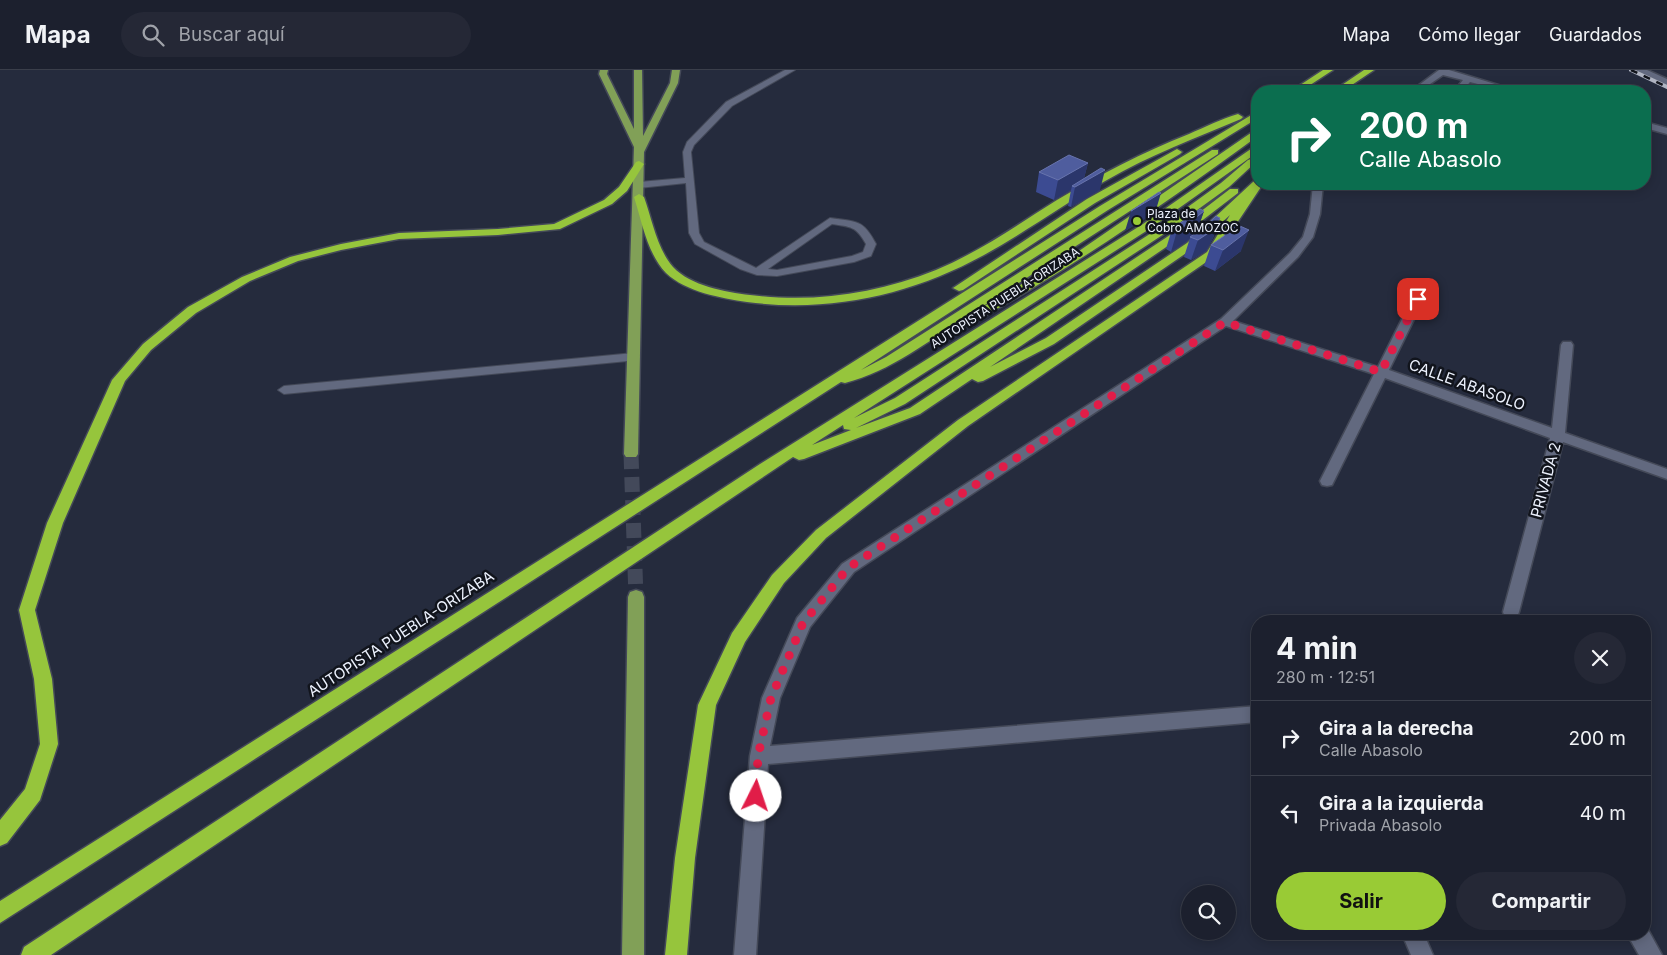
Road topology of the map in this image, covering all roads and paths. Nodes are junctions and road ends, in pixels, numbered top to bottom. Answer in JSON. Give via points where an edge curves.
{"nodes":[{"id":1,"x":604,"y":70,"type":"edge"},
{"id":2,"x":638,"y":70,"type":"edge"},
{"id":3,"x":676,"y":70,"type":"edge"},
{"id":4,"x":791,"y":70,"type":"edge"},
{"id":5,"x":1329,"y":70,"type":"edge"},
{"id":6,"x":1370,"y":70,"type":"edge"},
{"id":7,"x":1640,"y":70,"type":"edge"},
{"id":8,"x":1443,"y":71,"type":"edge"},
{"id":9,"x":1468,"y":79,"type":"junction"},
{"id":10,"x":1667,"y":82,"type":"edge"},
{"id":11,"x":1305,"y":85,"type":"edge"},
{"id":12,"x":1346,"y":85,"type":"edge"},
{"id":13,"x":1423,"y":85,"type":"edge"},
{"id":14,"x":1463,"y":85,"type":"edge"},
{"id":15,"x":1491,"y":85,"type":"edge"},
{"id":16,"x":1251,"y":111,"type":"edge"},
{"id":17,"x":1251,"y":117,"type":"edge"},
{"id":18,"x":1651,"y":127,"type":"edge"},
{"id":19,"x":1251,"y":128,"type":"edge"},
{"id":20,"x":1667,"y":131,"type":"edge"},
{"id":21,"x":1251,"y":136,"type":"edge"},
{"id":22,"x":1251,"y":152,"type":"edge"},
{"id":23,"x":639,"y":159,"type":"junction"},
{"id":24,"x":1251,"y":162,"type":"edge"},
{"id":25,"x":1251,"y":174,"type":"edge"},
{"id":26,"x":690,"y":180,"type":"junction"},
{"id":27,"x":1251,"y":190,"type":"edge"},
{"id":28,"x":1252,"y":190,"type":"edge"},
{"id":29,"x":1318,"y":190,"type":"edge"},
{"id":30,"x":639,"y":191,"type":"junction"},
{"id":31,"x":757,"y":272,"type":"junction"},
{"id":32,"x":1418,"y":299,"type":"dead end"},
{"id":33,"x":1225,"y":322,"type":"junction"},
{"id":34,"x":1567,"y":345,"type":"dead end"},
{"id":35,"x":634,"y":357,"type":"junction"},
{"id":36,"x":890,"y":360,"type":"junction"},
{"id":37,"x":1381,"y":372,"type":"junction"},
{"id":38,"x":823,"y":387,"type":"junction"},
{"id":39,"x":284,"y":390,"type":"dead end"},
{"id":40,"x":915,"y":410,"type":"junction"},
{"id":41,"x":1558,"y":435,"type":"junction"},
{"id":42,"x":631,"y":454,"type":"tunnel mouth"},
{"id":43,"x":765,"y":468,"type":"junction"},
{"id":44,"x":1667,"y":474,"type":"edge"},
{"id":45,"x":1327,"y":480,"type":"dead end"},
{"id":46,"x":636,"y":597,"type":"tunnel mouth"},
{"id":47,"x":1511,"y":612,"type":"dead end"},
{"id":48,"x":1251,"y":715,"type":"edge"},
{"id":49,"x":758,"y":756,"type":"junction"},
{"id":50,"x":0,"y":836,"type":"edge"},
{"id":51,"x":0,"y":913,"type":"edge"},
{"id":52,"x":1416,"y":940,"type":"edge"},
{"id":53,"x":1641,"y":940,"type":"edge"},
{"id":54,"x":32,"y":955,"type":"edge"},
{"id":55,"x":634,"y":955,"type":"edge"},
{"id":56,"x":676,"y":955,"type":"edge"},
{"id":57,"x":745,"y":955,"type":"edge"},
{"id":58,"x":1422,"y":955,"type":"edge"},
{"id":59,"x":1650,"y":955,"type":"edge"}],
"edges":[{"from":1,"to":23,"type":"main road"},
{"from":2,"to":23,"type":"main road"},
{"from":3,"to":23,"type":"main road","via":[[674,83]]},
{"from":4,"to":26,"type":"lane","via":[[729,104],[690,144],[686,152]]},
{"from":5,"to":11,"type":"highway"},
{"from":6,"to":12,"type":"highway"},
{"from":7,"to":10,"type":"street"},
{"from":8,"to":9,"type":"street"},
{"from":8,"to":13,"type":"street"},
{"from":9,"to":14,"type":"street"},
{"from":9,"to":15,"type":"street"},
{"from":16,"to":30,"type":"highway","via":[[1150,153],[1075,194],[969,259],[916,283],[860,298],[779,302],[703,288],[670,270],[659,253]]},
{"from":17,"to":38,"type":"highway","name":"AUTOPISTA PUEBLA-ORIZABA"},
{"from":18,"to":20,"type":"street"},
{"from":19,"to":36,"type":"highway","name":"AUTOPISTA PUEBLA-ORIZABA"},
{"from":21,"to":36,"type":"highway","name":"AUTOPISTA PUEBLA-ORIZABA","via":[[1024,291]]},
{"from":22,"to":43,"type":"highway","name":"AUTOPISTA PUEBLA-ORIZABA","via":[[1147,226]]},
{"from":23,"to":30,"type":"main road"},
{"from":23,"to":50,"type":"highway","via":[[623,189],[608,202],[556,227],[399,236],[294,259],[246,279],[192,310],[147,347],[119,380],[55,524],[27,610],[43,679],[49,744],[33,794]]},
{"from":24,"to":43,"type":"highway","name":"AUTOPISTA PUEBLA-ORIZABA","via":[[1160,232],[900,401]]},
{"from":25,"to":40,"type":"highway","name":"AUTOPISTA PUEBLA-ORIZABA","via":[[1174,237]]},
{"from":26,"to":30,"type":"lane"},
{"from":26,"to":31,"type":"lane","via":[[694,234],[700,244]]},
{"from":27,"to":40,"type":"highway","name":"AUTOPISTA PUEBLA-ORIZABA","via":[[1191,245],[1050,341]]},
{"from":28,"to":56,"type":"highway","via":[[1211,254],[962,423],[821,534],[778,580],[738,638],[708,705],[685,858]]},
{"from":29,"to":33,"type":"street","via":[[1316,214],[1308,237],[1294,255]]},
{"from":30,"to":35,"type":"main road"},
{"from":31,"to":31,"type":"lane","via":[[830,221],[853,224],[863,229],[871,244],[866,254],[854,259],[777,274]]},
{"from":32,"to":37,"type":"street"},
{"from":33,"to":37,"type":"street","name":"CALLE ABASOLO"},
{"from":33,"to":49,"type":"street","via":[[848,568],[803,623],[771,698]]},
{"from":34,"to":41,"type":"street","name":"PRIVADA 2"},
{"from":35,"to":39,"type":"lane"},
{"from":35,"to":42,"type":"main road"},
{"from":36,"to":38,"type":"highway","name":"AUTOPISTA PUEBLA-ORIZABA","via":[[867,372]]},
{"from":37,"to":41,"type":"street","name":"CALLE ABASOLO"},
{"from":37,"to":45,"type":"street"},
{"from":38,"to":51,"type":"highway","name":"AUTOPISTA PUEBLA-ORIZABA"},
{"from":40,"to":43,"type":"highway","name":"AUTOPISTA PUEBLA-ORIZABA"},
{"from":41,"to":44,"type":"street","name":"CALLE ABASOLO"},
{"from":41,"to":47,"type":"street","name":"PRIVADA 2"},
{"from":43,"to":54,"type":"highway","name":"AUTOPISTA PUEBLA-ORIZABA"},
{"from":46,"to":55,"type":"main road"},
{"from":48,"to":49,"type":"street"},
{"from":49,"to":57,"type":"street"},
{"from":52,"to":58,"type":"street"},
{"from":53,"to":59,"type":"street"}]}
